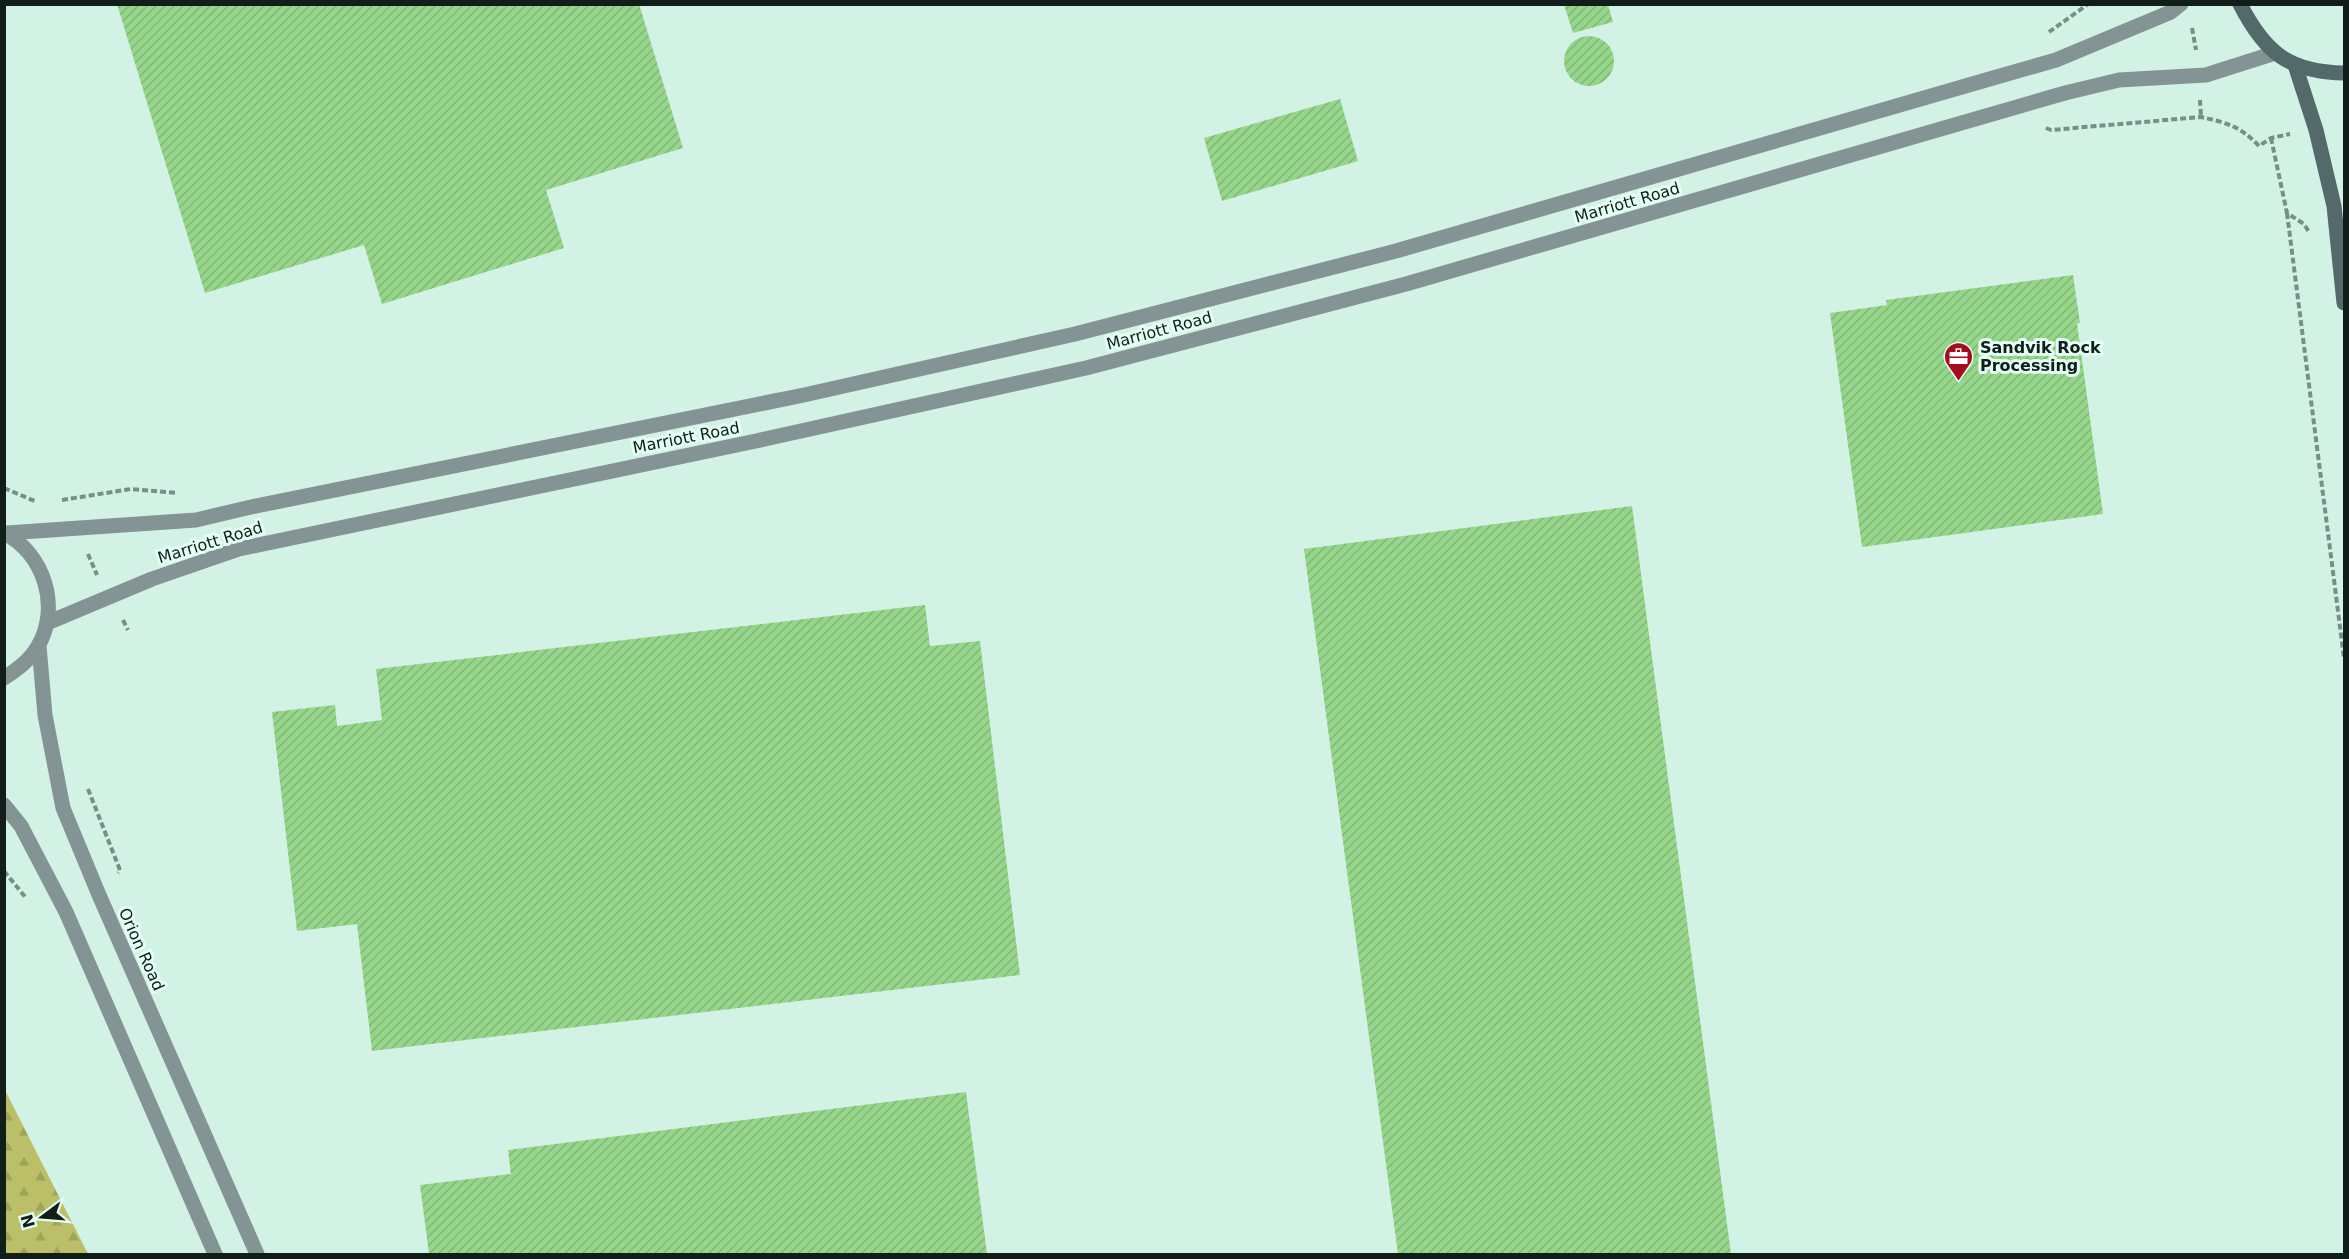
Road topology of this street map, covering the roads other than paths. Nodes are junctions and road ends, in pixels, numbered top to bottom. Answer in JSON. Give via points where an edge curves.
{"nodes":[{"id":1,"x":2181,"y":4,"type":"edge"},
{"id":2,"x":2240,"y":4,"type":"edge"},
{"id":3,"x":2276,"y":53,"type":"junction"},
{"id":4,"x":2295,"y":65,"type":"junction"},
{"id":5,"x":2344,"y":73,"type":"edge"},
{"id":6,"x":2344,"y":303,"type":"edge"},
{"id":7,"x":6,"y":533,"type":"edge"},
{"id":8,"x":47,"y":623,"type":"junction"},
{"id":9,"x":39,"y":646,"type":"junction"},
{"id":10,"x":4,"y":678,"type":"edge"},
{"id":11,"x":4,"y":805,"type":"edge"},
{"id":12,"x":216,"y":1254,"type":"edge"},
{"id":13,"x":256,"y":1254,"type":"edge"}],
"edges":[{"from":1,"to":7,"type":"street","name":"Marriott Road","via":[[2117,36],[2045,63],[1396,251],[1075,334],[804,395],[196,520]]},
{"from":2,"to":3,"type":"main road","via":[[2253,31]]},
{"from":3,"to":4,"type":"main road"},
{"from":3,"to":8,"type":"street","name":"Marriott Road","via":[[2206,75],[2119,80],[2066,93],[1406,285],[1086,368],[239,549],[152,579]]},
{"from":4,"to":5,"type":"main road","via":[[2322,73]]},
{"from":4,"to":6,"type":"main road","via":[[2316,129],[2334,206]]},
{"from":7,"to":8,"type":"street","name":"Marriott Road","via":[[27,550],[42,572],[48,597]]},
{"from":8,"to":9,"type":"street","name":"Marriott Road"},
{"from":9,"to":10,"type":"street","name":"Marriott Road","via":[[23,666]]},
{"from":9,"to":13,"type":"street","name":"Orion Road","via":[[45,715],[63,808]]},
{"from":11,"to":12,"type":"street","via":[[21,826],[66,912]]}]}
